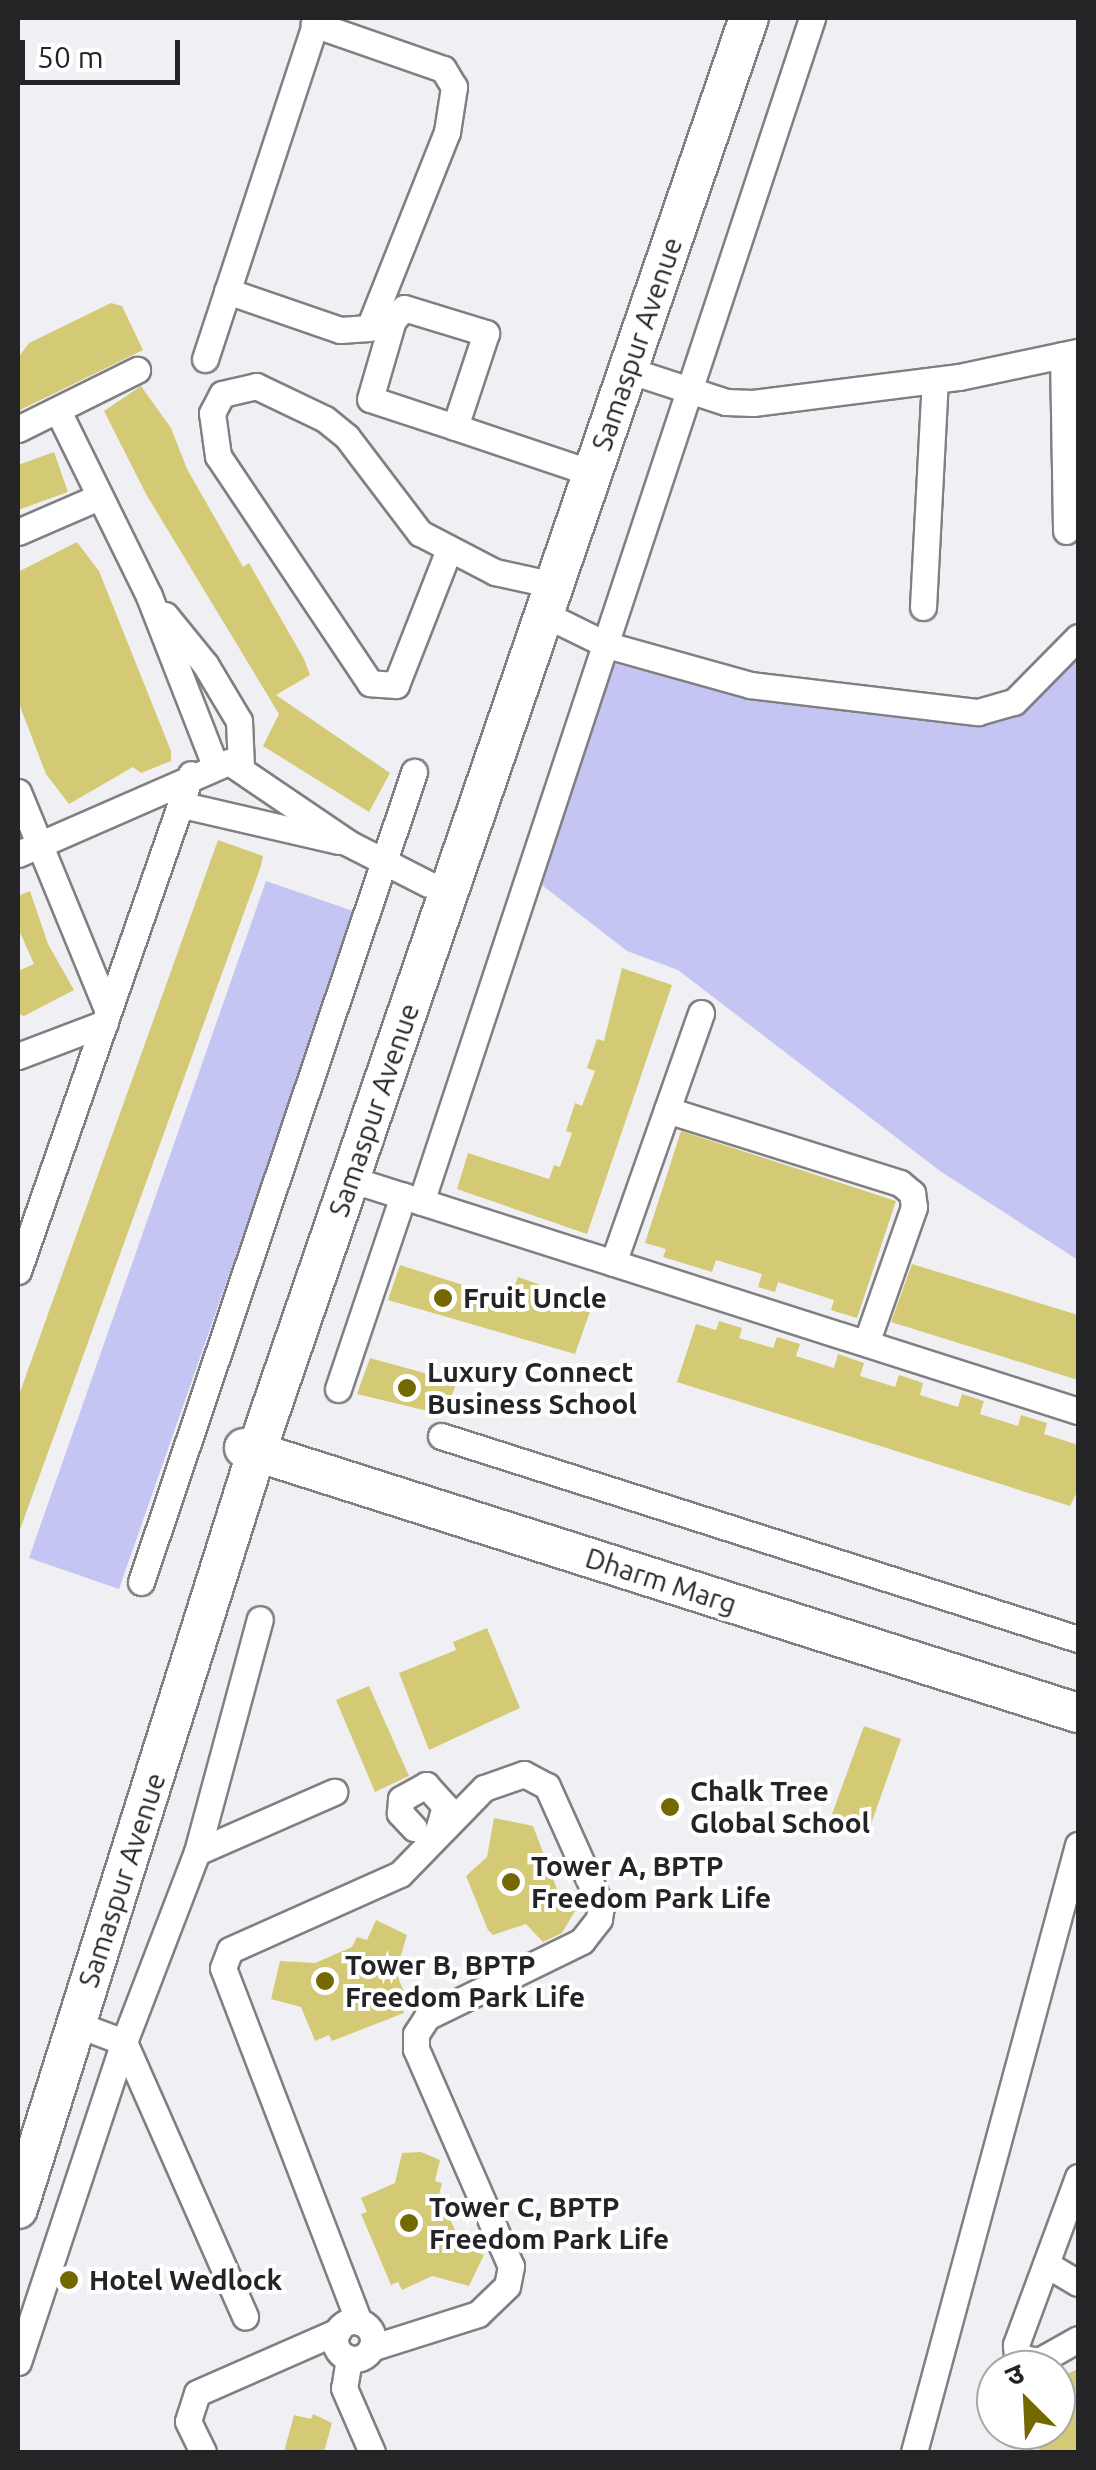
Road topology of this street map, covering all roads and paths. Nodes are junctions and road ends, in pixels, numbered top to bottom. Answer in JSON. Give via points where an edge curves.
{"nodes":[{"id":1,"x":727,"y":18,"type":"edge"},
{"id":2,"x":749,"y":18,"type":"edge"},
{"id":3,"x":812,"y":18,"type":"edge"},
{"id":4,"x":316,"y":21,"type":"edge"},
{"id":5,"x":650,"y":274,"type":"junction"},
{"id":6,"x":228,"y":290,"type":"junction"},
{"id":7,"x":1071,"y":353,"type":"edge"},
{"id":8,"x":205,"y":359,"type":"dead end"},
{"id":9,"x":136,"y":370,"type":"dead end"},
{"id":10,"x":628,"y":370,"type":"junction"},
{"id":11,"x":934,"y":380,"type":"junction"},
{"id":12,"x":692,"y":392,"type":"junction"},
{"id":13,"x":58,"y":411,"type":"junction"},
{"id":14,"x":455,"y":427,"type":"junction"},
{"id":15,"x":18,"y":429,"type":"edge"},
{"id":16,"x":574,"y":467,"type":"junction"},
{"id":17,"x":99,"y":497,"type":"junction"},
{"id":18,"x":1066,"y":531,"type":"dead end"},
{"id":19,"x":18,"y":532,"type":"edge"},
{"id":20,"x":448,"y":552,"type":"junction"},
{"id":21,"x":149,"y":596,"type":"junction"},
{"id":22,"x":540,"y":597,"type":"junction"},
{"id":23,"x":923,"y":607,"type":"dead end"},
{"id":24,"x":1078,"y":637,"type":"edge"},
{"id":25,"x":607,"y":645,"type":"junction"},
{"id":26,"x":241,"y":766,"type":"junction"},
{"id":27,"x":203,"y":769,"type":"junction"},
{"id":28,"x":414,"y":772,"type":"dead end"},
{"id":29,"x":18,"y":792,"type":"edge"},
{"id":30,"x":183,"y":805,"type":"junction"},
{"id":31,"x":348,"y":843,"type":"junction"},
{"id":32,"x":29,"y":849,"type":"edge"},
{"id":33,"x":388,"y":862,"type":"junction"},
{"id":34,"x":428,"y":884,"type":"junction"},
{"id":35,"x":702,"y":1014,"type":"dead end"},
{"id":36,"x":107,"y":1017,"type":"junction"},
{"id":37,"x":18,"y":1056,"type":"edge"},
{"id":38,"x":667,"y":1110,"type":"junction"},
{"id":39,"x":350,"y":1179,"type":"junction"},
{"id":40,"x":412,"y":1199,"type":"junction"},
{"id":41,"x":613,"y":1263,"type":"junction"},
{"id":42,"x":18,"y":1270,"type":"edge"},
{"id":43,"x":866,"y":1344,"type":"junction"},
{"id":44,"x":338,"y":1389,"type":"dead end"},
{"id":45,"x":1078,"y":1411,"type":"edge"},
{"id":46,"x":440,"y":1436,"type":"dead end"},
{"id":47,"x":253,"y":1441,"type":"junction"},
{"id":48,"x":141,"y":1582,"type":"dead end"},
{"id":49,"x":260,"y":1618,"type":"dead end"},
{"id":50,"x":1078,"y":1639,"type":"edge"},
{"id":51,"x":1078,"y":1693,"type":"edge"},
{"id":52,"x":1078,"y":1713,"type":"edge"},
{"id":53,"x":334,"y":1792,"type":"dead end"},
{"id":54,"x":1078,"y":1845,"type":"edge"},
{"id":55,"x":197,"y":1852,"type":"junction"},
{"id":56,"x":76,"y":2024,"type":"junction"},
{"id":57,"x":124,"y":2042,"type":"junction"},
{"id":58,"x":18,"y":2128,"type":"edge"},
{"id":59,"x":1078,"y":2177,"type":"edge"},
{"id":60,"x":18,"y":2209,"type":"edge"},
{"id":61,"x":1046,"y":2264,"type":"junction"},
{"id":62,"x":1078,"y":2284,"type":"edge"},
{"id":63,"x":244,"y":2316,"type":"dead end"},
{"id":64,"x":348,"y":2326,"type":"junction"},
{"id":65,"x":1078,"y":2339,"type":"edge"},
{"id":66,"x":360,"y":2353,"type":"junction"},
{"id":67,"x":18,"y":2362,"type":"edge"},
{"id":68,"x":203,"y":2452,"type":"edge"},
{"id":69,"x":372,"y":2452,"type":"edge"},
{"id":70,"x":914,"y":2452,"type":"edge"}],
"edges":[{"from":1,"to":5,"type":"main road","name":"Samaspur Avenue"},
{"from":2,"to":5,"type":"main road","name":"Samaspur Avenue"},
{"from":3,"to":12,"type":"street"},
{"from":4,"to":6,"type":"street"},
{"from":4,"to":6,"type":"street","via":[[443,70],[454,88],[447,132],[369,328],[340,330]]},
{"from":5,"to":10,"type":"main road","name":"Samaspur Avenue"},
{"from":5,"to":16,"type":"main road","name":"Samaspur Avenue"},
{"from":6,"to":8,"type":"street"},
{"from":7,"to":11,"type":"street"},
{"from":7,"to":18,"type":"street"},
{"from":9,"to":13,"type":"street"},
{"from":10,"to":12,"type":"street"},
{"from":10,"to":22,"type":"main road","name":"Samaspur Avenue"},
{"from":11,"to":12,"type":"street","via":[[753,403]]},
{"from":11,"to":23,"type":"street"},
{"from":12,"to":25,"type":"street"},
{"from":13,"to":15,"type":"street"},
{"from":13,"to":17,"type":"street"},
{"from":14,"to":14,"type":"street","via":[[486,333],[404,308],[393,320],[370,399]]},
{"from":14,"to":16,"type":"street"},
{"from":16,"to":22,"type":"main road","name":"Samaspur Avenue"},
{"from":17,"to":19,"type":"street"},
{"from":17,"to":21,"type":"street"},
{"from":20,"to":20,"type":"street","via":[[396,685],[370,682],[218,456],[212,413],[222,394],[256,386],[325,419],[347,436],[420,533]]},
{"from":20,"to":22,"type":"street"},
{"from":21,"to":26,"type":"street","via":[[240,721]]},
{"from":21,"to":27,"type":"street"},
{"from":22,"to":25,"type":"street"},
{"from":22,"to":34,"type":"main road","name":"Samaspur Avenue"},
{"from":22,"to":39,"type":"main road","name":"Samaspur Avenue"},
{"from":24,"to":25,"type":"street","via":[[1026,692],[996,712],[750,685]]},
{"from":25,"to":40,"type":"street"},
{"from":26,"to":27,"type":"street"},
{"from":26,"to":31,"type":"street"},
{"from":27,"to":30,"type":"street"},
{"from":27,"to":32,"type":"street"},
{"from":28,"to":33,"type":"street"},
{"from":29,"to":32,"type":"street"},
{"from":30,"to":31,"type":"street"},
{"from":30,"to":36,"type":"street"},
{"from":31,"to":33,"type":"street"},
{"from":32,"to":36,"type":"street"},
{"from":33,"to":34,"type":"street"},
{"from":33,"to":48,"type":"street"},
{"from":34,"to":47,"type":"main road","name":"Samaspur Avenue"},
{"from":35,"to":38,"type":"street"},
{"from":36,"to":37,"type":"street"},
{"from":36,"to":42,"type":"street"},
{"from":38,"to":41,"type":"street"},
{"from":38,"to":43,"type":"street","via":[[900,1183],[912,1194],[914,1206]]},
{"from":39,"to":40,"type":"street"},
{"from":39,"to":47,"type":"main road","name":"Samaspur Avenue"},
{"from":40,"to":41,"type":"street"},
{"from":40,"to":44,"type":"street"},
{"from":41,"to":43,"type":"street"},
{"from":43,"to":45,"type":"street"},
{"from":46,"to":50,"type":"street"},
{"from":47,"to":51,"type":"main road","name":"Dharm Marg"},
{"from":47,"to":52,"type":"main road","name":"Dharm Marg"},
{"from":47,"to":56,"type":"main road","name":"Samaspur Avenue"},
{"from":47,"to":58,"type":"main road","name":"Samaspur Avenue"},
{"from":49,"to":55,"type":"street"},
{"from":53,"to":55,"type":"street"},
{"from":54,"to":70,"type":"street"},
{"from":55,"to":57,"type":"street"},
{"from":56,"to":57,"type":"street"},
{"from":56,"to":60,"type":"main road","name":"Samaspur Avenue"},
{"from":57,"to":63,"type":"street"},
{"from":57,"to":67,"type":"street"},
{"from":59,"to":61,"type":"street"},
{"from":61,"to":62,"type":"street"},
{"from":61,"to":65,"type":"street","via":[[1016,2345],[1018,2357],[1039,2361]]},
{"from":64,"to":66,"type":"street","via":[[371,2332]]},
{"from":64,"to":66,"type":"street","via":[[223,1968],[230,1950],[400,1874],[425,1833],[494,1782],[524,1774],[538,1779],[601,1906],[582,1941],[426,2017],[416,2034],[416,2049],[511,2266],[498,2302],[478,2314]]},
{"from":64,"to":68,"type":"street","via":[[197,2393],[188,2421]]},
{"from":66,"to":69,"type":"street","via":[[344,2388]]}]}
